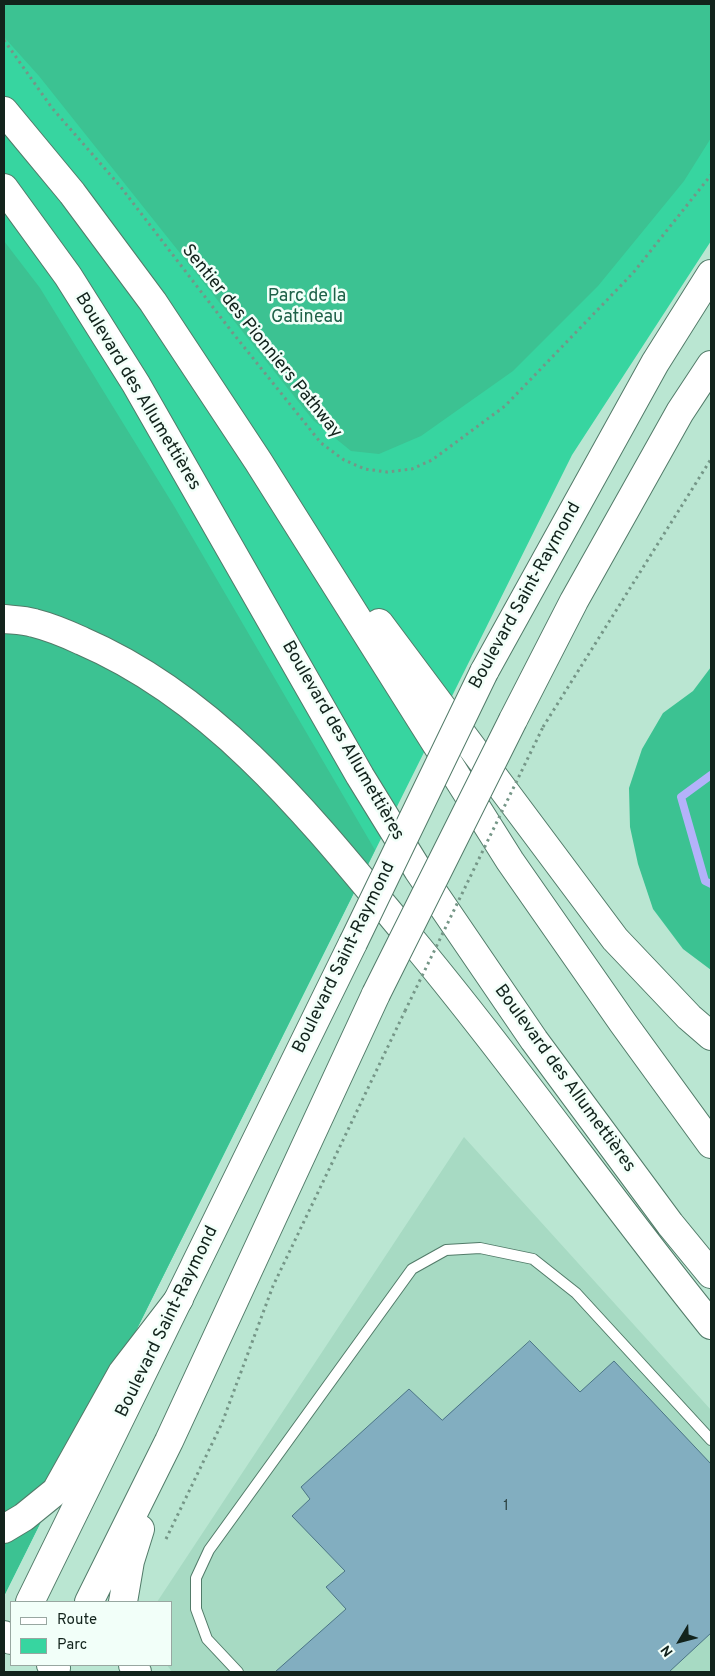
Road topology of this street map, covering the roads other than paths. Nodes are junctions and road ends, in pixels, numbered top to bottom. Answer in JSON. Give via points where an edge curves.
{"nodes":[{"id":1,"x":4,"y":111,"type":"edge"},
{"id":2,"x":4,"y":188,"type":"edge"},
{"id":3,"x":711,"y":274,"type":"edge"},
{"id":4,"x":711,"y":365,"type":"edge"},
{"id":5,"x":258,"y":462,"type":"junction"},
{"id":6,"x":4,"y":618,"type":"edge"},
{"id":7,"x":711,"y":1036,"type":"edge"},
{"id":8,"x":711,"y":1144,"type":"edge"},
{"id":9,"x":711,"y":1274,"type":"edge"},
{"id":10,"x":179,"y":1299,"type":"junction"},
{"id":11,"x":711,"y":1324,"type":"edge"},
{"id":12,"x":711,"y":1440,"type":"edge"},
{"id":13,"x":169,"y":1441,"type":"junction"},
{"id":14,"x":4,"y":1529,"type":"edge"},
{"id":15,"x":30,"y":1601,"type":"edge"},
{"id":16,"x":89,"y":1601,"type":"edge"},
{"id":17,"x":123,"y":1601,"type":"edge"},
{"id":18,"x":10,"y":1642,"type":"edge"},
{"id":19,"x":4,"y":1655,"type":"edge"},
{"id":20,"x":238,"y":1672,"type":"edge"}],
"edges":[{"from":1,"to":5,"type":"main road","via":[[72,193],[153,302]]},
{"from":2,"to":9,"type":"main road","name":"Boulevard des Allumettières","via":[[68,276],[136,384],[360,776],[418,870],[534,1040],[670,1224]]},
{"from":3,"to":10,"type":"main road","name":"Boulevard Saint-Raymond","bridge":true,"via":[[655,363],[484,672]]},
{"from":4,"to":13,"type":"main road","bridge":true,"via":[[680,412],[574,601],[513,720],[376,994]]},
{"from":5,"to":7,"type":"main road","via":[[615,939]]},
{"from":5,"to":8,"type":"main road","via":[[510,861]]},
{"from":6,"to":11,"type":"main road","via":[[33,622],[109,652],[181,698],[243,750],[334,847],[461,1000]]},
{"from":10,"to":14,"type":"main road","via":[[122,1373],[56,1491]]},
{"from":10,"to":15,"type":"main road","name":"Boulevard Saint-Raymond"},
{"from":12,"to":20,"type":"lane","via":[[576,1293],[533,1259],[480,1248],[446,1250],[412,1269],[209,1550],[196,1578],[196,1608],[207,1639]]},
{"from":13,"to":16,"type":"main road"},
{"from":13,"to":17,"type":"main road","via":[[130,1561]]},
{"from":18,"to":19,"type":"main road"}]}
